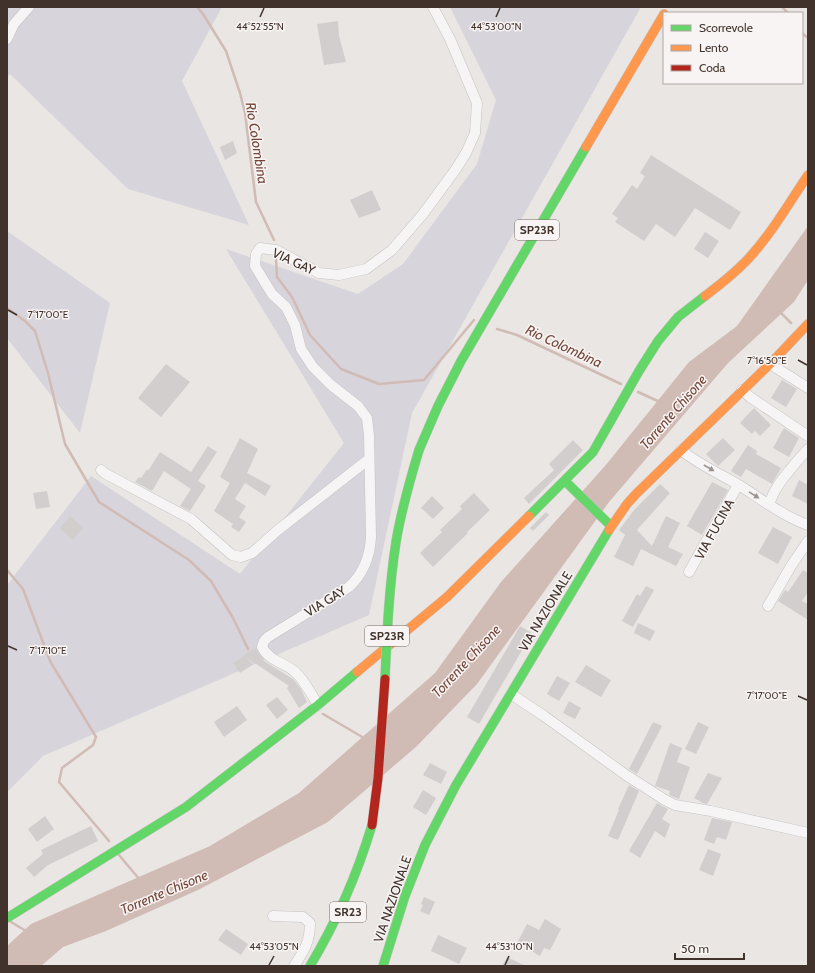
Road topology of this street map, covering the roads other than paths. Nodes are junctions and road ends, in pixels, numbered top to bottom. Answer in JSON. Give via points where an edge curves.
{"nodes":[{"id":1,"x":29,"y":7,"type":"edge"},
{"id":2,"x":433,"y":7,"type":"edge"},
{"id":3,"x":663,"y":16,"type":"edge"},
{"id":4,"x":7,"y":39,"type":"edge"},
{"id":5,"x":808,"y":175,"type":"edge"},
{"id":6,"x":808,"y":324,"type":"edge"},
{"id":7,"x":770,"y":364,"type":"junction"},
{"id":8,"x":808,"y":388,"type":"edge"},
{"id":9,"x":742,"y":390,"type":"junction"},
{"id":10,"x":808,"y":436,"type":"edge"},
{"id":11,"x":808,"y":449,"type":"edge"},
{"id":12,"x":681,"y":450,"type":"junction"},
{"id":13,"x":370,"y":459,"type":"junction"},
{"id":14,"x":101,"y":470,"type":"dead end"},
{"id":15,"x":565,"y":481,"type":"junction"},
{"id":16,"x":738,"y":485,"type":"junction"},
{"id":17,"x":770,"y":505,"type":"junction"},
{"id":18,"x":808,"y":525,"type":"edge"},
{"id":19,"x":611,"y":526,"type":"junction"},
{"id":20,"x":808,"y":541,"type":"edge"},
{"id":21,"x":689,"y":572,"type":"dead end"},
{"id":22,"x":768,"y":606,"type":"dead end"},
{"id":23,"x":511,"y":694,"type":"junction"},
{"id":24,"x":318,"y":705,"type":"junction"},
{"id":25,"x":808,"y":833,"type":"edge"},
{"id":26,"x":363,"y":854,"type":"junction"},
{"id":27,"x":272,"y":916,"type":"dead end"},
{"id":28,"x":7,"y":918,"type":"edge"},
{"id":29,"x":294,"y":966,"type":"edge"},
{"id":30,"x":310,"y":966,"type":"edge"},
{"id":31,"x":319,"y":966,"type":"edge"},
{"id":32,"x":383,"y":966,"type":"edge"}],
"edges":[{"from":1,"to":4,"type":"street","via":[[14,24]]},
{"from":2,"to":13,"type":"street","name":"VIA GAY","via":[[476,103],[476,133],[456,169],[423,214],[392,250],[366,269],[339,275],[319,273],[276,250],[260,248],[256,254],[255,266],[272,294],[286,307],[295,325],[301,348],[313,367],[358,406],[367,418]]},
{"from":3,"to":26,"type":"main road","number":"SP23R","bridge":true,"via":[[461,361],[419,450],[399,523],[391,574],[380,752],[372,825]]},
{"from":5,"to":15,"type":"main road","via":[[749,258],[726,280],[678,317],[658,341],[593,452]]},
{"from":6,"to":7,"type":"main road","name":"VIA NAZIONALE"},
{"from":7,"to":8,"type":"street"},
{"from":7,"to":9,"type":"main road","name":"VIA NAZIONALE"},
{"from":9,"to":10,"type":"street"},
{"from":9,"to":12,"type":"main road","name":"VIA NAZIONALE"},
{"from":11,"to":17,"type":"street","via":[[789,470],[772,497]]},
{"from":12,"to":16,"type":"street","name":"VIA FUCINA","one_way":true},
{"from":12,"to":19,"type":"main road","name":"VIA NAZIONALE","via":[[636,494]]},
{"from":13,"to":14,"type":"street","via":[[252,553],[241,557],[232,555],[191,520]]},
{"from":13,"to":24,"type":"street","name":"VIA GAY","via":[[372,537],[361,573],[349,587],[268,637],[262,647],[269,657],[294,670]]},
{"from":15,"to":19,"type":"main road"},
{"from":15,"to":24,"type":"main road","via":[[447,597]]},
{"from":16,"to":17,"type":"street","name":"VIA FUCINA","one_way":true},
{"from":16,"to":21,"type":"street","name":"VIA FUCINA"},
{"from":17,"to":18,"type":"street","name":"VIA FUCINA"},
{"from":19,"to":23,"type":"main road","name":"VIA NAZIONALE"},
{"from":20,"to":22,"type":"street"},
{"from":23,"to":25,"type":"street","via":[[626,775],[675,805]]},
{"from":23,"to":32,"type":"main road","name":"VIA NAZIONALE","via":[[456,785],[425,844]]},
{"from":24,"to":28,"type":"main road","via":[[186,807]]},
{"from":26,"to":30,"type":"main road","number":"SP23R","via":[[330,934]]},
{"from":26,"to":31,"type":"main road","number":"SR23","via":[[363,874],[358,892]]},
{"from":27,"to":29,"type":"street","via":[[303,917],[310,923],[310,934],[305,950]]}]}
